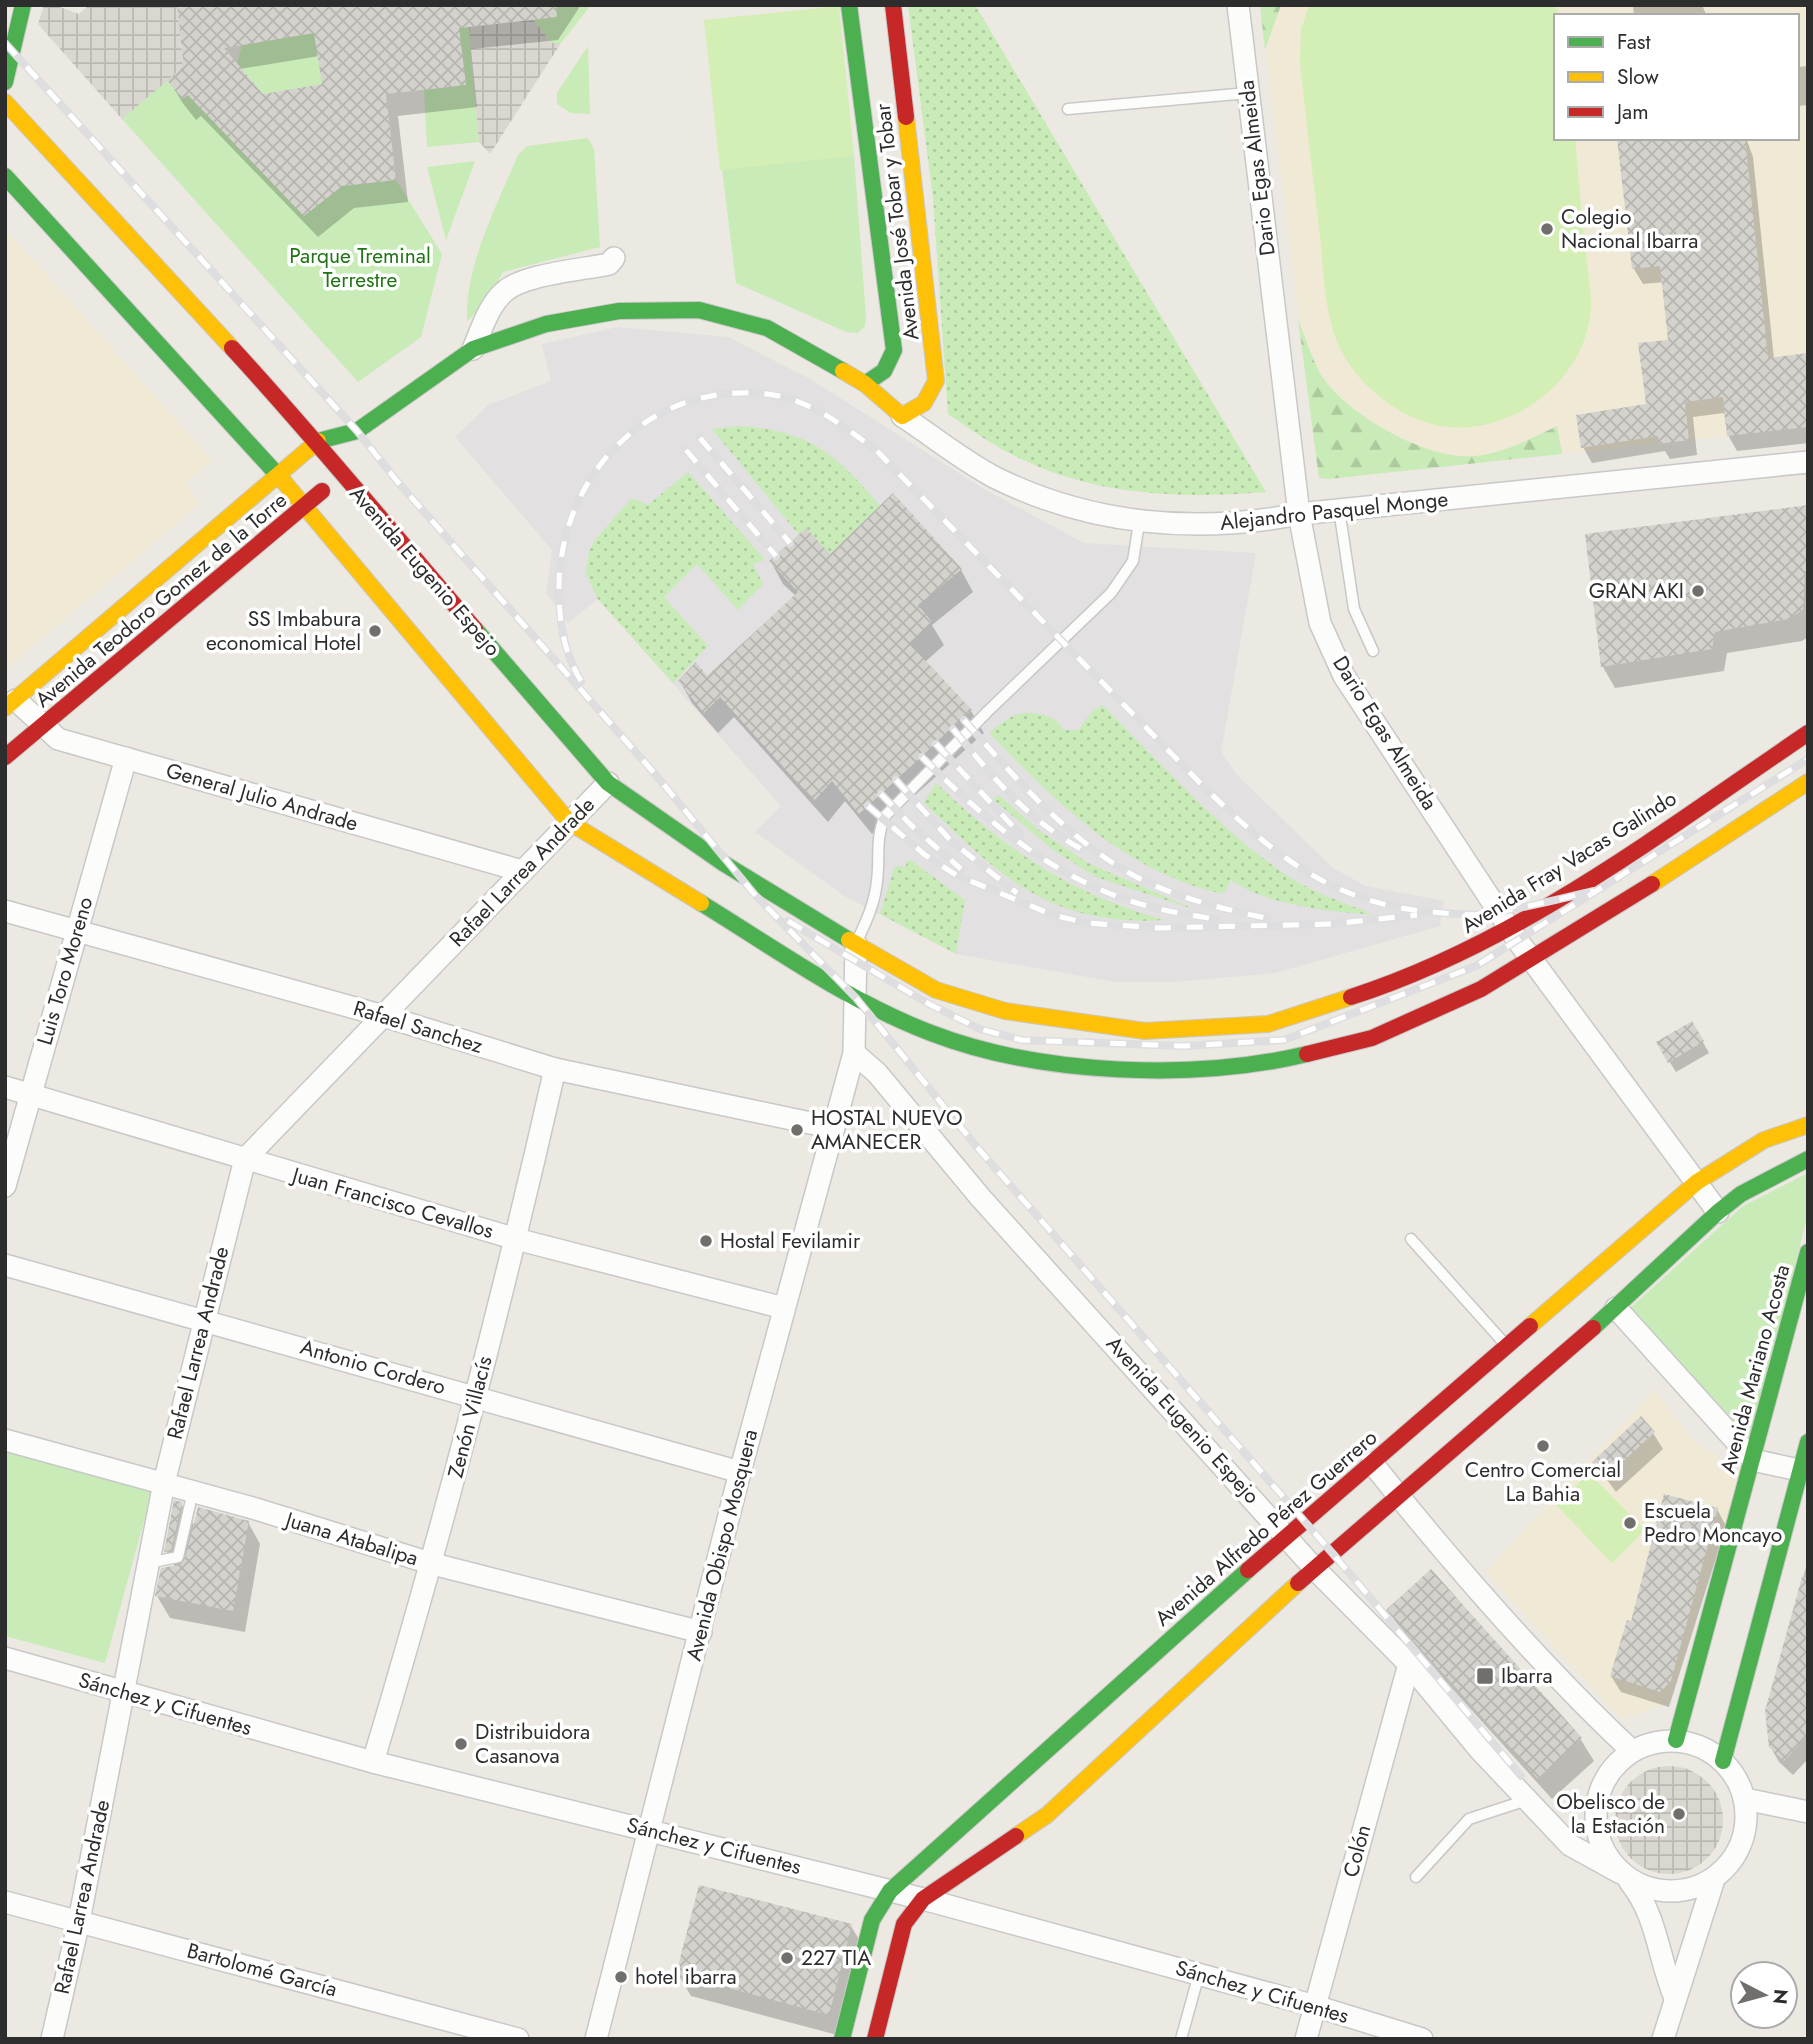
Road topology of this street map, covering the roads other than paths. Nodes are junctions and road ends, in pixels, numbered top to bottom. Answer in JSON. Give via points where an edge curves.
{"nodes":[{"id":1,"x":23,"y":5,"type":"edge"},
{"id":2,"x":849,"y":5,"type":"edge"},
{"id":3,"x":893,"y":5,"type":"edge"},
{"id":4,"x":1238,"y":5,"type":"edge"},
{"id":5,"x":5,"y":82,"type":"edge"},
{"id":6,"x":1248,"y":93,"type":"junction"},
{"id":7,"x":5,"y":102,"type":"edge"},
{"id":8,"x":1068,"y":109,"type":"dead end"},
{"id":9,"x":5,"y":176,"type":"edge"},
{"id":10,"x":614,"y":258,"type":"dead end"},
{"id":11,"x":472,"y":349,"type":"junction"},
{"id":12,"x":865,"y":384,"type":"junction"},
{"id":13,"x":902,"y":416,"type":"junction"},
{"id":14,"x":357,"y":431,"type":"junction"},
{"id":15,"x":318,"y":441,"type":"junction"},
{"id":16,"x":1808,"y":462,"type":"edge"},
{"id":17,"x":341,"y":473,"type":"junction"},
{"id":18,"x":278,"y":475,"type":"junction"},
{"id":19,"x":305,"y":507,"type":"junction"},
{"id":20,"x":1339,"y":509,"type":"junction"},
{"id":21,"x":1299,"y":514,"type":"junction"},
{"id":22,"x":1139,"y":523,"type":"junction"},
{"id":23,"x":1373,"y":651,"type":"dead end"},
{"id":24,"x":10,"y":704,"type":"edge"},
{"id":25,"x":41,"y":727,"type":"junction"},
{"id":26,"x":1808,"y":733,"type":"edge"},
{"id":27,"x":5,"y":757,"type":"edge"},
{"id":28,"x":126,"y":758,"type":"junction"},
{"id":29,"x":1808,"y":782,"type":"edge"},
{"id":30,"x":608,"y":783,"type":"junction"},
{"id":31,"x":569,"y":822,"type":"junction"},
{"id":32,"x":522,"y":871,"type":"junction"},
{"id":33,"x":5,"y":911,"type":"edge"},
{"id":34,"x":1510,"y":928,"type":"junction"},
{"id":35,"x":75,"y":932,"type":"junction"},
{"id":36,"x":856,"y":944,"type":"junction"},
{"id":37,"x":1532,"y":958,"type":"junction"},
{"id":38,"x":856,"y":998,"type":"junction"},
{"id":39,"x":384,"y":1016,"type":"junction"},
{"id":40,"x":854,"y":1053,"type":"junction"},
{"id":41,"x":555,"y":1069,"type":"junction"},
{"id":42,"x":5,"y":1087,"type":"edge"},
{"id":43,"x":31,"y":1094,"type":"junction"},
{"id":44,"x":1808,"y":1125,"type":"edge"},
{"id":45,"x":834,"y":1128,"type":"junction"},
{"id":46,"x":245,"y":1159,"type":"junction"},
{"id":47,"x":1808,"y":1159,"type":"edge"},
{"id":48,"x":1697,"y":1182,"type":"junction"},
{"id":49,"x":5,"y":1186,"type":"edge"},
{"id":50,"x":1718,"y":1212,"type":"junction"},
{"id":51,"x":516,"y":1239,"type":"junction"},
{"id":52,"x":1411,"y":1239,"type":"dead end"},
{"id":53,"x":1808,"y":1252,"type":"edge"},
{"id":54,"x":5,"y":1265,"type":"edge"},
{"id":55,"x":784,"y":1308,"type":"junction"},
{"id":56,"x":1616,"y":1308,"type":"junction"},
{"id":57,"x":203,"y":1318,"type":"junction"},
{"id":58,"x":1508,"y":1347,"type":"junction"},
{"id":59,"x":475,"y":1397,"type":"junction"},
{"id":60,"x":5,"y":1440,"type":"edge"},
{"id":61,"x":1808,"y":1443,"type":"edge"},
{"id":62,"x":1753,"y":1460,"type":"junction"},
{"id":63,"x":1372,"y":1463,"type":"junction"},
{"id":64,"x":1804,"y":1471,"type":"edge"},
{"id":65,"x":740,"y":1472,"type":"junction"},
{"id":66,"x":164,"y":1483,"type":"junction"},
{"id":67,"x":193,"y":1491,"type":"junction"},
{"id":68,"x":1398,"y":1496,"type":"junction"},
{"id":69,"x":1287,"y":1535,"type":"junction"},
{"id":70,"x":149,"y":1559,"type":"junction"},
{"id":71,"x":433,"y":1564,"type":"junction"},
{"id":72,"x":1314,"y":1567,"type":"junction"},
{"id":73,"x":701,"y":1632,"type":"junction"},
{"id":74,"x":5,"y":1658,"type":"edge"},
{"id":75,"x":1409,"y":1664,"type":"junction"},
{"id":76,"x":123,"y":1692,"type":"junction"},
{"id":77,"x":1676,"y":1740,"type":"junction"},
{"id":78,"x":1632,"y":1751,"type":"junction"},
{"id":79,"x":1723,"y":1761,"type":"junction"},
{"id":80,"x":373,"y":1762,"type":"junction"},
{"id":81,"x":1745,"y":1799,"type":"junction"},
{"id":82,"x":1527,"y":1800,"type":"junction"},
{"id":83,"x":1808,"y":1812,"type":"edge"},
{"id":84,"x":650,"y":1830,"type":"junction"},
{"id":85,"x":1624,"y":1876,"type":"junction"},
{"id":86,"x":1416,"y":1877,"type":"dead end"},
{"id":87,"x":1714,"y":1879,"type":"junction"},
{"id":88,"x":890,"y":1891,"type":"junction"},
{"id":89,"x":923,"y":1899,"type":"junction"},
{"id":90,"x":5,"y":1902,"type":"edge"},
{"id":91,"x":79,"y":1920,"type":"junction"},
{"id":92,"x":1199,"y":1974,"type":"junction"},
{"id":93,"x":1675,"y":1998,"type":"junction"},
{"id":94,"x":1315,"y":2006,"type":"junction"},
{"id":95,"x":52,"y":2039,"type":"edge"},
{"id":96,"x":519,"y":2039,"type":"edge"},
{"id":97,"x":596,"y":2039,"type":"edge"},
{"id":98,"x":842,"y":2039,"type":"edge"},
{"id":99,"x":875,"y":2039,"type":"edge"},
{"id":100,"x":1181,"y":2039,"type":"edge"},
{"id":101,"x":1306,"y":2039,"type":"edge"},
{"id":102,"x":1422,"y":2039,"type":"edge"},
{"id":103,"x":1663,"y":2039,"type":"edge"}],
"edges":[{"from":1,"to":5,"type":"main road"},
{"from":2,"to":12,"type":"main road","name":"Avenida José Tobar y Tobar","via":[[894,350],[878,379]]},
{"from":3,"to":13,"type":"main road","name":"Avenida José Tobar y Tobar","via":[[936,381],[929,401]]},
{"from":4,"to":6,"type":"street","name":"Dario Egas Almeida"},
{"from":6,"to":8,"type":"lane"},
{"from":6,"to":21,"type":"street","name":"Dario Egas Almeida"},
{"from":7,"to":15,"type":"main road","name":"Avenida Eugenio Espejo"},
{"from":9,"to":18,"type":"main road"},
{"from":10,"to":11,"type":"street","via":[[609,264],[519,282],[504,291]]},
{"from":11,"to":12,"type":"main road","name":"Alejandro Pasquel Monge","via":[[546,324],[607,313],[699,310],[766,328]]},
{"from":11,"to":14,"type":"main road","name":"Alejandro Pasquel Monge"},
{"from":12,"to":13,"type":"main road","name":"Alejandro Pasquel Monge"},
{"from":13,"to":22,"type":"street","name":"Alejandro Pasquel Monge","via":[[995,477],[1047,499]]},
{"from":14,"to":15,"type":"main road","name":"Alejandro Pasquel Monge"},
{"from":14,"to":17,"type":"main road"},
{"from":15,"to":17,"type":"main road","name":"Avenida Eugenio Espejo"},
{"from":15,"to":18,"type":"main road","name":"Avenida Teodoro Gomez de la Torre"},
{"from":16,"to":20,"type":"street","name":"Alejandro Pasquel Monge"},
{"from":17,"to":19,"type":"main road","name":"Avenida Teodoro Gomez de la Torre"},
{"from":17,"to":30,"type":"main road","name":"Avenida Eugenio Espejo"},
{"from":18,"to":19,"type":"main road"},
{"from":18,"to":24,"type":"main road","name":"Avenida Teodoro Gomez de la Torre"},
{"from":19,"to":25,"type":"main road","name":"Avenida Teodoro Gomez de la Torre"},
{"from":19,"to":31,"type":"main road"},
{"from":20,"to":21,"type":"street","name":"Alejandro Pasquel Monge"},
{"from":20,"to":23,"type":"lane","via":[[1354,608]]},
{"from":21,"to":22,"type":"street","name":"Alejandro Pasquel Monge","via":[[1250,523]]},
{"from":21,"to":34,"type":"street","name":"Dario Egas Almeida","via":[[1320,623],[1344,676]]},
{"from":22,"to":36,"type":"lane","via":[[1133,561],[1111,593],[886,816],[880,829],[871,910]]},
{"from":24,"to":25,"type":"street","name":"General Julio Andrade"},
{"from":25,"to":27,"type":"main road","name":"Avenida Teodoro Gomez de la Torre"},
{"from":25,"to":28,"type":"street","name":"General Julio Andrade","via":[[58,739]]},
{"from":26,"to":34,"type":"main road","name":"Avenida Fray Vacas Galindo","via":[[1617,863]]},
{"from":28,"to":32,"type":"street","name":"General Julio Andrade"},
{"from":28,"to":35,"type":"street","name":"Luis Toro Moreno"},
{"from":29,"to":37,"type":"main road"},
{"from":30,"to":31,"type":"street","name":"Rafael Larrea Andrade"},
{"from":30,"to":36,"type":"main road","name":"Avenida Eugenio Espejo","via":[[723,863]]},
{"from":31,"to":32,"type":"street","name":"Rafael Larrea Andrade"},
{"from":31,"to":38,"type":"main road"},
{"from":32,"to":39,"type":"street","name":"Rafael Larrea Andrade"},
{"from":33,"to":35,"type":"street","name":"Rafael Sanchez"},
{"from":34,"to":36,"type":"main road","name":"Avenida Fray Vacas Galindo","via":[[1408,979],[1268,1024],[1145,1031],[1005,1011],[936,990]]},
{"from":34,"to":37,"type":"street","name":"Dario Egas Almeida"},
{"from":35,"to":39,"type":"street","name":"Rafael Sanchez"},
{"from":35,"to":43,"type":"street","name":"Luis Toro Moreno"},
{"from":36,"to":38,"type":"street"},
{"from":37,"to":38,"type":"main road","via":[[1481,989],[1372,1038],[1289,1058],[1198,1068],[1043,1063],[931,1033]]},
{"from":37,"to":48,"type":"street","name":"Dario Egas Almeida"},
{"from":38,"to":40,"type":"street"},
{"from":39,"to":41,"type":"street","name":"Rafael Sanchez"},
{"from":39,"to":46,"type":"street","name":"Rafael Larrea Andrade"},
{"from":40,"to":45,"type":"street","name":"Avenida Obispo Mosquera"},
{"from":40,"to":69,"type":"street","name":"Avenida Eugenio Espejo","via":[[877,1073],[980,1197]]},
{"from":41,"to":45,"type":"street","name":"Rafael Sanchez"},
{"from":41,"to":51,"type":"street","name":"Zenón Villacís"},
{"from":42,"to":43,"type":"street","name":"Juan Francisco Cevallos"},
{"from":43,"to":46,"type":"street","name":"Juan Francisco Cevallos"},
{"from":43,"to":49,"type":"street","name":"Luis Toro Moreno"},
{"from":44,"to":48,"type":"main road","name":"Avenida Alfredo Pérez Guerrero","via":[[1764,1140]]},
{"from":45,"to":55,"type":"street","name":"Avenida Obispo Mosquera"},
{"from":46,"to":51,"type":"street","name":"Juan Francisco Cevallos"},
{"from":46,"to":57,"type":"street","name":"Rafael Larrea Andrade"},
{"from":47,"to":50,"type":"main road","via":[[1741,1194]]},
{"from":48,"to":50,"type":"street","name":"Dario Egas Almeida"},
{"from":48,"to":58,"type":"main road","name":"Avenida Alfredo Pérez Guerrero"},
{"from":50,"to":56,"type":"main road"},
{"from":51,"to":55,"type":"street","name":"Juan Francisco Cevallos"},
{"from":51,"to":59,"type":"street","name":"Zenón Villacís"},
{"from":52,"to":58,"type":"lane"},
{"from":53,"to":62,"type":"main road","name":"Avenida Mariano Acosta"},
{"from":54,"to":57,"type":"street","name":"Antonio Cordero"},
{"from":55,"to":65,"type":"street","name":"Avenida Obispo Mosquera"},
{"from":56,"to":62,"type":"street"},
{"from":56,"to":68,"type":"main road"},
{"from":57,"to":59,"type":"street","name":"Antonio Cordero"},
{"from":57,"to":66,"type":"street","name":"Rafael Larrea Andrade"},
{"from":58,"to":63,"type":"main road","name":"Avenida Alfredo Pérez Guerrero"},
{"from":59,"to":65,"type":"street","name":"Antonio Cordero"},
{"from":59,"to":71,"type":"street","name":"Zenón Villacís"},
{"from":60,"to":66,"type":"street","name":"Juana Atabalipa"},
{"from":61,"to":64,"type":"main road"},
{"from":62,"to":64,"type":"street"},
{"from":62,"to":77,"type":"main road","name":"Avenida Mariano Acosta"},
{"from":63,"to":68,"type":"street"},
{"from":63,"to":69,"type":"main road","name":"Avenida Alfredo Pérez Guerrero"},
{"from":64,"to":79,"type":"main road"},
{"from":65,"to":73,"type":"street","name":"Avenida Obispo Mosquera"},
{"from":66,"to":67,"type":"street","name":"Juana Atabalipa"},
{"from":66,"to":70,"type":"street","name":"Rafael Larrea Andrade"},
{"from":67,"to":70,"type":"lane","via":[[178,1557]]},
{"from":67,"to":71,"type":"street","name":"Juana Atabalipa"},
{"from":68,"to":72,"type":"main road","via":[[1334,1555]]},
{"from":68,"to":78,"type":"street","via":[[1479,1590]]},
{"from":69,"to":72,"type":"street","name":"Avenida Eugenio Espejo"},
{"from":69,"to":88,"type":"main road","name":"Avenida Alfredo Pérez Guerrero"},
{"from":70,"to":76,"type":"street","name":"Rafael Larrea Andrade"},
{"from":71,"to":73,"type":"street","name":"Juana Atabalipa"},
{"from":71,"to":80,"type":"street","name":"Zenón Villacís"},
{"from":72,"to":75,"type":"street","name":"Avenida Eugenio Espejo"},
{"from":72,"to":89,"type":"main road","via":[[1046,1815]]},
{"from":73,"to":84,"type":"street","name":"Avenida Obispo Mosquera"},
{"from":74,"to":76,"type":"street","name":"Sánchez y Cifuentes"},
{"from":75,"to":82,"type":"street","name":"Avenida Eugenio Espejo"},
{"from":75,"to":94,"type":"street","name":"Colón"},
{"from":76,"to":80,"type":"street","name":"Sánchez y Cifuentes"},
{"from":76,"to":91,"type":"street","name":"Rafael Larrea Andrade"},
{"from":77,"to":78,"type":"street"},
{"from":77,"to":79,"type":"street","via":[[1701,1746]]},
{"from":78,"to":85,"type":"street","via":[[1602,1785],[1596,1808],[1597,1832],[1605,1854]]},
{"from":79,"to":81,"type":"street","via":[[1737,1778]]},
{"from":80,"to":84,"type":"street","name":"Sánchez y Cifuentes"},
{"from":81,"to":83,"type":"street"},
{"from":81,"to":87,"type":"street","via":[[1742,1844]]},
{"from":82,"to":85,"type":"street","name":"Avenida Eugenio Espejo","via":[[1570,1845]]},
{"from":82,"to":86,"type":"lane","via":[[1469,1819]]},
{"from":84,"to":88,"type":"street","name":"Sánchez y Cifuentes"},
{"from":84,"to":97,"type":"street","name":"Avenida Obispo Mosquera"},
{"from":85,"to":87,"type":"street","via":[[1649,1889],[1672,1893]]},
{"from":85,"to":93,"type":"street","via":[[1650,1913]]},
{"from":87,"to":93,"type":"street"},
{"from":88,"to":89,"type":"street","name":"Sánchez y Cifuentes"},
{"from":88,"to":98,"type":"main road","name":"Avenida Alfredo Pérez Guerrero","via":[[872,1920]]},
{"from":89,"to":92,"type":"street","name":"Sánchez y Cifuentes"},
{"from":89,"to":99,"type":"main road","via":[[904,1924]]},
{"from":90,"to":91,"type":"street","name":"Bartolomé García"},
{"from":91,"to":95,"type":"street","name":"Rafael Larrea Andrade"},
{"from":91,"to":96,"type":"street","name":"Bartolomé García"},
{"from":92,"to":94,"type":"street","name":"Sánchez y Cifuentes"},
{"from":92,"to":100,"type":"lane"},
{"from":93,"to":103,"type":"street"},
{"from":94,"to":101,"type":"street","name":"Colón"},
{"from":94,"to":102,"type":"street","name":"Sánchez y Cifuentes"}]}
